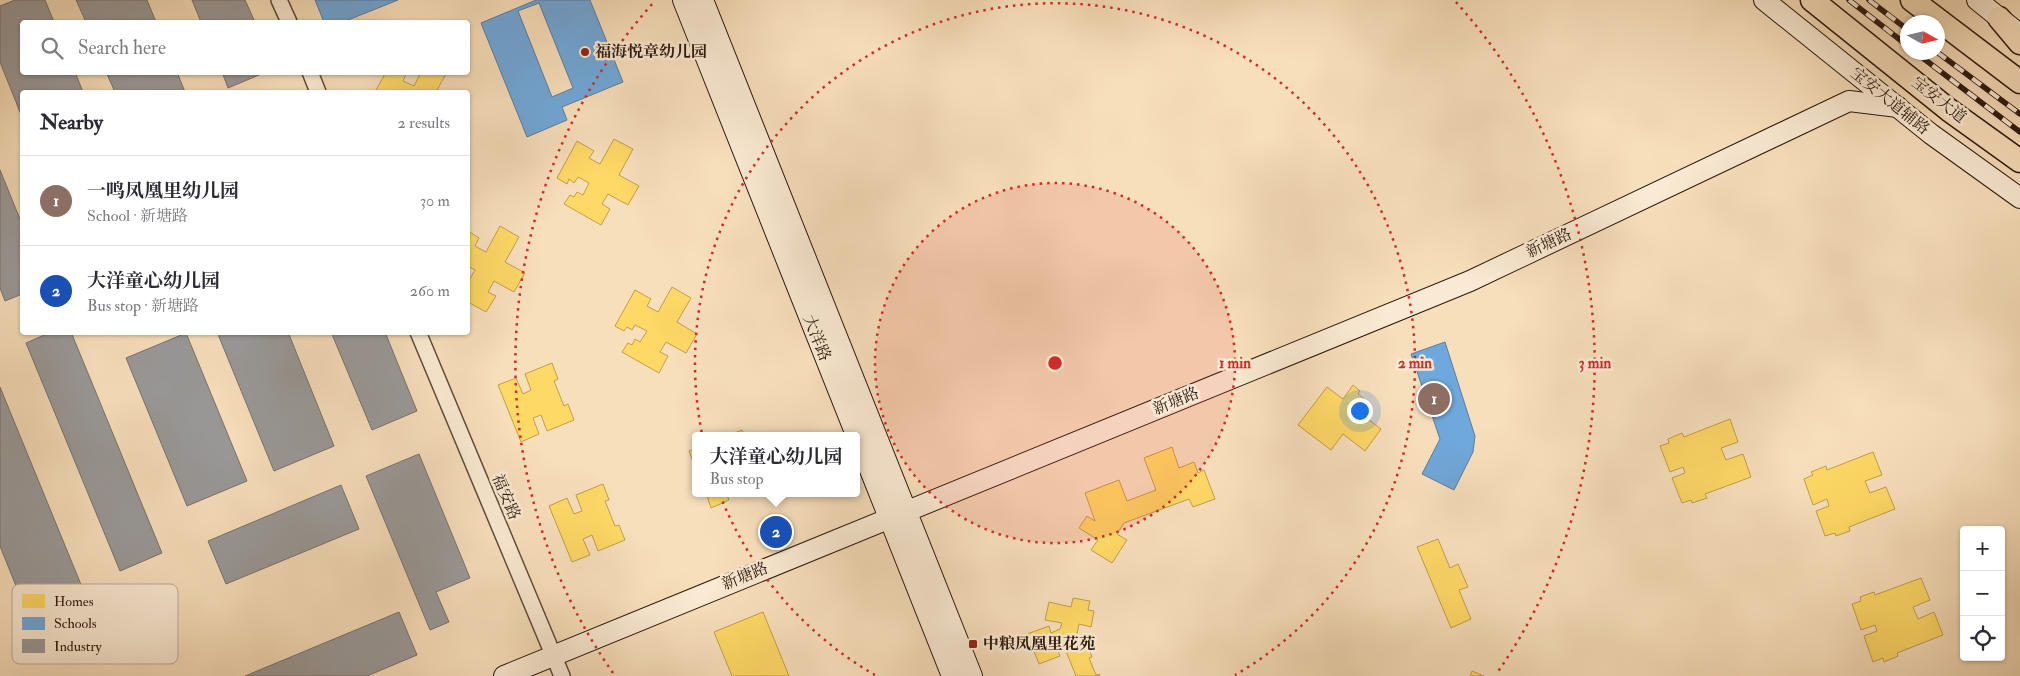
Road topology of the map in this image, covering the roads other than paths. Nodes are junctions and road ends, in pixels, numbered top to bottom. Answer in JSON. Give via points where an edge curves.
{"nodes":[{"id":1,"x":279,"y":0,"type":"edge"},
{"id":2,"x":683,"y":0,"type":"edge"},
{"id":3,"x":703,"y":0,"type":"edge"},
{"id":4,"x":1764,"y":0,"type":"edge"},
{"id":5,"x":1812,"y":0,"type":"edge"},
{"id":6,"x":1912,"y":0,"type":"edge"},
{"id":7,"x":1976,"y":0,"type":"edge"},
{"id":8,"x":1999,"y":18,"type":"junction"},
{"id":9,"x":288,"y":20,"type":"edge"},
{"id":10,"x":2020,"y":33,"type":"edge"},
{"id":11,"x":2020,"y":43,"type":"edge"},
{"id":12,"x":311,"y":75,"type":"edge"},
{"id":13,"x":2020,"y":82,"type":"edge"},
{"id":14,"x":317,"y":90,"type":"edge"},
{"id":15,"x":1898,"y":107,"type":"junction"},
{"id":16,"x":2020,"y":161,"type":"edge"},
{"id":17,"x":2020,"y":198,"type":"edge"},
{"id":18,"x":419,"y":335,"type":"edge"},
{"id":19,"x":897,"y":514,"type":"junction"},
{"id":20,"x":553,"y":654,"type":"junction"},
{"id":21,"x":504,"y":676,"type":"edge"},
{"id":22,"x":562,"y":676,"type":"edge"},
{"id":23,"x":952,"y":676,"type":"edge"},
{"id":24,"x":972,"y":676,"type":"edge"}],
"edges":[{"from":1,"to":9,"type":"street"},
{"from":2,"to":19,"type":"street","name":"大洋路"},
{"from":3,"to":19,"type":"street","name":"大洋路"},
{"from":4,"to":15,"type":"street","name":"宝安大道辅路"},
{"from":5,"to":16,"type":"main road","name":"宝安大道","via":[[1949,110]]},
{"from":6,"to":13,"type":"main road"},
{"from":7,"to":8,"type":"street"},
{"from":8,"to":10,"type":"street"},
{"from":8,"to":11,"type":"main road"},
{"from":12,"to":14,"type":"street"},
{"from":15,"to":17,"type":"street","name":"宝安大道辅路"},
{"from":15,"to":19,"type":"street","name":"新塘路","via":[[1850,101],[1470,281]]},
{"from":18,"to":20,"type":"street","name":"福安路"},
{"from":19,"to":20,"type":"street","name":"新塘路"},
{"from":19,"to":23,"type":"street","name":"大洋路"},
{"from":19,"to":24,"type":"street","name":"大洋路"},
{"from":20,"to":21,"type":"street","name":"新塘路"},
{"from":20,"to":22,"type":"street","name":"福安路"}]}
